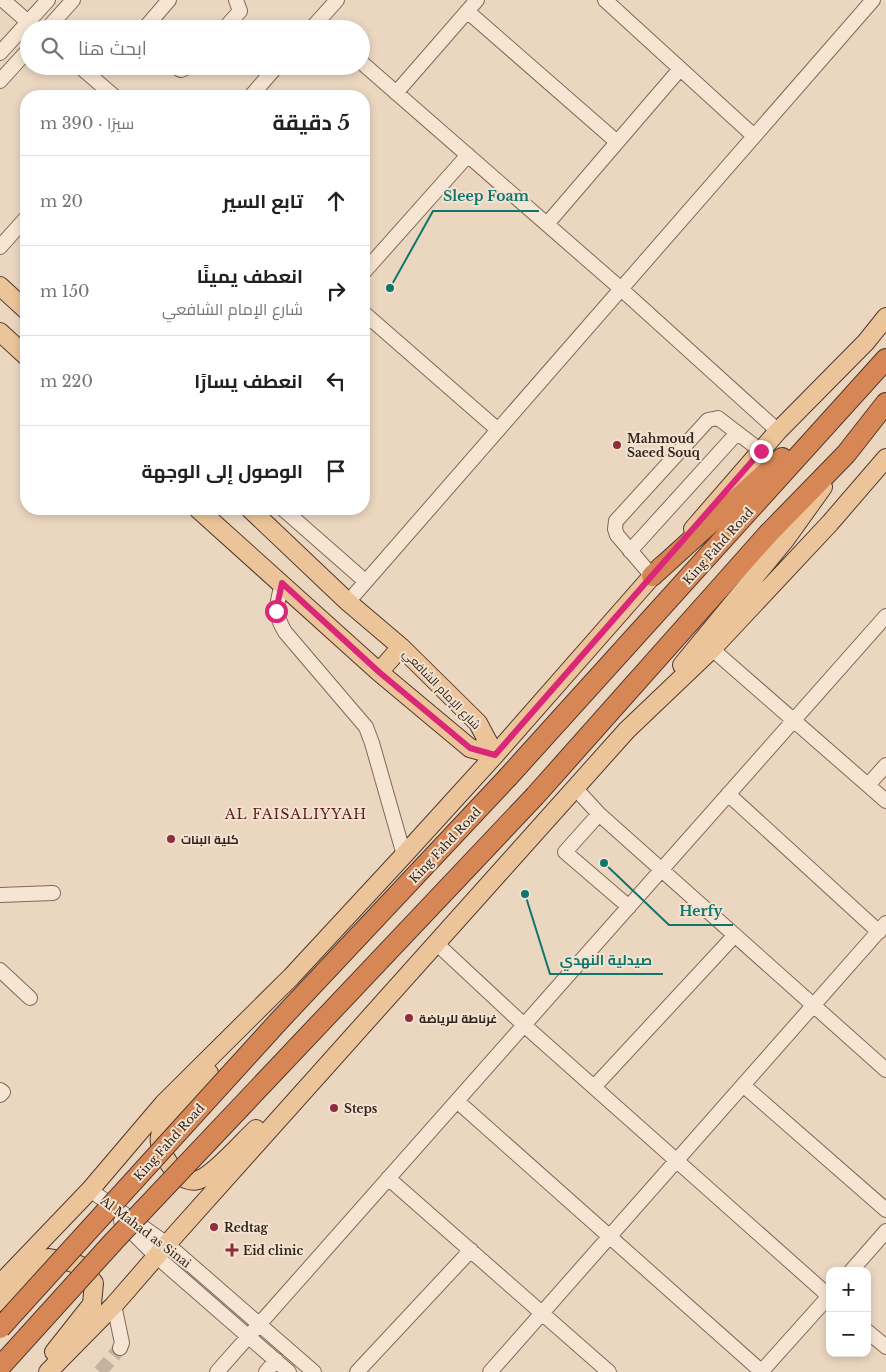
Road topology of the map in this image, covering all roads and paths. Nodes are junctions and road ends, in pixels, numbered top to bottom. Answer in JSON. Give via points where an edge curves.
{"nodes":[{"id":1,"x":3,"y":0,"type":"edge"},
{"id":2,"x":48,"y":0,"type":"edge"},
{"id":3,"x":73,"y":0,"type":"edge"},
{"id":4,"x":169,"y":0,"type":"edge"},
{"id":5,"x":236,"y":0,"type":"edge"},
{"id":6,"x":337,"y":0,"type":"edge"},
{"id":7,"x":477,"y":0,"type":"edge"},
{"id":8,"x":873,"y":0,"type":"edge"},
{"id":9,"x":607,"y":1,"type":"edge"},
{"id":10,"x":467,"y":11,"type":"junction"},
{"id":11,"x":26,"y":20,"type":"edge"},
{"id":12,"x":35,"y":20,"type":"edge"},
{"id":13,"x":55,"y":20,"type":"edge"},
{"id":14,"x":152,"y":20,"type":"edge"},
{"id":15,"x":232,"y":20,"type":"edge"},
{"id":16,"x":321,"y":20,"type":"edge"},
{"id":17,"x":20,"y":36,"type":"edge"},
{"id":18,"x":0,"y":53,"type":"edge"},
{"id":19,"x":20,"y":59,"type":"edge"},
{"id":20,"x":680,"y":69,"type":"junction"},
{"id":21,"x":370,"y":70,"type":"edge"},
{"id":22,"x":90,"y":75,"type":"edge"},
{"id":23,"x":269,"y":75,"type":"edge"},
{"id":24,"x":0,"y":81,"type":"edge"},
{"id":25,"x":107,"y":90,"type":"edge"},
{"id":26,"x":256,"y":90,"type":"edge"},
{"id":27,"x":396,"y":93,"type":"junction"},
{"id":28,"x":754,"y":136,"type":"junction"},
{"id":29,"x":617,"y":142,"type":"junction"},
{"id":30,"x":468,"y":155,"type":"junction"},
{"id":31,"x":547,"y":224,"type":"junction"},
{"id":32,"x":20,"y":225,"type":"edge"},
{"id":33,"x":0,"y":247,"type":"edge"},
{"id":34,"x":370,"y":265,"type":"edge"},
{"id":35,"x":0,"y":286,"type":"edge"},
{"id":36,"x":620,"y":288,"type":"junction"},
{"id":37,"x":20,"y":304,"type":"edge"},
{"id":38,"x":886,"y":317,"type":"edge"},
{"id":39,"x":370,"y":318,"type":"edge"},
{"id":40,"x":0,"y":332,"type":"edge"},
{"id":41,"x":20,"y":350,"type":"edge"},
{"id":42,"x":880,"y":366,"type":"edge"},
{"id":43,"x":886,"y":403,"type":"edge"},
{"id":44,"x":886,"y":418,"type":"edge"},
{"id":45,"x":497,"y":429,"type":"junction"},
{"id":46,"x":778,"y":431,"type":"junction"},
{"id":47,"x":737,"y":433,"type":"junction"},
{"id":48,"x":761,"y":451,"type":"junction"},
{"id":49,"x":846,"y":454,"type":"junction"},
{"id":50,"x":886,"y":458,"type":"edge"},
{"id":51,"x":205,"y":515,"type":"edge"},
{"id":52,"x":256,"y":515,"type":"edge"},
{"id":53,"x":290,"y":515,"type":"edge"},
{"id":54,"x":630,"y":551,"type":"junction"},
{"id":55,"x":652,"y":576,"type":"junction"},
{"id":56,"x":365,"y":581,"type":"junction"},
{"id":57,"x":282,"y":583,"type":"junction"},
{"id":58,"x":348,"y":602,"type":"junction"},
{"id":59,"x":886,"y":616,"type":"edge"},
{"id":60,"x":401,"y":647,"type":"junction"},
{"id":61,"x":712,"y":649,"type":"junction"},
{"id":62,"x":379,"y":672,"type":"junction"},
{"id":63,"x":794,"y":720,"type":"junction"},
{"id":64,"x":627,"y":730,"type":"junction"},
{"id":65,"x":495,"y":755,"type":"junction"},
{"id":66,"x":886,"y":765,"type":"edge"},
{"id":67,"x":868,"y":785,"type":"junction"},
{"id":68,"x":576,"y":789,"type":"junction"},
{"id":69,"x":728,"y":794,"type":"junction"},
{"id":70,"x":886,"y":801,"type":"edge"},
{"id":71,"x":599,"y":814,"type":"junction"},
{"id":72,"x":404,"y":856,"type":"junction"},
{"id":73,"x":661,"y":870,"type":"junction"},
{"id":74,"x":53,"y":893,"type":"dead end"},
{"id":75,"x":0,"y":895,"type":"edge"},
{"id":76,"x":629,"y":907,"type":"junction"},
{"id":77,"x":882,"y":928,"type":"edge"},
{"id":78,"x":735,"y":936,"type":"junction"},
{"id":79,"x":436,"y":943,"type":"junction"},
{"id":80,"x":0,"y":970,"type":"edge"},
{"id":81,"x":291,"y":977,"type":"junction"},
{"id":82,"x":30,"y":998,"type":"dead end"},
{"id":83,"x":814,"y":1005,"type":"junction"},
{"id":84,"x":379,"y":1008,"type":"junction"},
{"id":85,"x":524,"y":1025,"type":"junction"},
{"id":86,"x":886,"y":1070,"type":"edge"},
{"id":87,"x":743,"y":1085,"type":"junction"},
{"id":88,"x":594,"y":1087,"type":"junction"},
{"id":89,"x":0,"y":1090,"type":"edge"},
{"id":90,"x":0,"y":1095,"type":"edge"},
{"id":91,"x":457,"y":1101,"type":"junction"},
{"id":92,"x":676,"y":1161,"type":"junction"},
{"id":93,"x":388,"y":1178,"type":"junction"},
{"id":94,"x":90,"y":1190,"type":"junction"},
{"id":95,"x":886,"y":1210,"type":"edge"},
{"id":96,"x":886,"y":1231,"type":"edge"},
{"id":97,"x":610,"y":1236,"type":"junction"},
{"id":98,"x":161,"y":1250,"type":"junction"},
{"id":99,"x":471,"y":1250,"type":"junction"},
{"id":100,"x":854,"y":1267,"type":"edge"},
{"id":101,"x":3,"y":1275,"type":"edge"},
{"id":102,"x":826,"y":1293,"type":"edge"},
{"id":103,"x":826,"y":1299,"type":"edge"},
{"id":104,"x":0,"y":1302,"type":"edge"},
{"id":105,"x":114,"y":1305,"type":"junction"},
{"id":106,"x":542,"y":1313,"type":"junction"},
{"id":107,"x":260,"y":1324,"type":"junction"},
{"id":108,"x":0,"y":1328,"type":"edge"},
{"id":109,"x":871,"y":1334,"type":"edge"},
{"id":110,"x":249,"y":1336,"type":"junction"},
{"id":111,"x":886,"y":1347,"type":"edge"},
{"id":112,"x":120,"y":1348,"type":"tunnel mouth"},
{"id":113,"x":276,"y":1360,"type":"junction"},
{"id":114,"x":0,"y":1367,"type":"edge"},
{"id":115,"x":38,"y":1372,"type":"edge"},
{"id":116,"x":48,"y":1372,"type":"edge"},
{"id":117,"x":217,"y":1372,"type":"edge"},
{"id":118,"x":266,"y":1372,"type":"edge"},
{"id":119,"x":289,"y":1372,"type":"edge"},
{"id":120,"x":314,"y":1372,"type":"edge"},
{"id":121,"x":358,"y":1372,"type":"edge"},
{"id":122,"x":490,"y":1372,"type":"edge"},
{"id":123,"x":609,"y":1372,"type":"edge"},
{"id":124,"x":762,"y":1372,"type":"edge"}],
"edges":[{"from":1,"to":11,"type":"street"},
{"from":2,"to":12,"type":"street"},
{"from":3,"to":13,"type":"street"},
{"from":4,"to":14,"type":"street"},
{"from":5,"to":15,"type":"street","via":[[240,11]]},
{"from":6,"to":16,"type":"street"},
{"from":7,"to":10,"type":"street"},
{"from":8,"to":28,"type":"street"},
{"from":9,"to":20,"type":"street"},
{"from":10,"to":27,"type":"street"},
{"from":10,"to":29,"type":"street"},
{"from":17,"to":18,"type":"street"},
{"from":19,"to":24,"type":"street"},
{"from":20,"to":28,"type":"street"},
{"from":20,"to":29,"type":"street"},
{"from":21,"to":27,"type":"street"},
{"from":22,"to":25,"type":"street"},
{"from":23,"to":26,"type":"street"},
{"from":27,"to":30,"type":"street"},
{"from":28,"to":36,"type":"street"},
{"from":29,"to":31,"type":"street"},
{"from":30,"to":31,"type":"street"},
{"from":30,"to":34,"type":"street"},
{"from":31,"to":36,"type":"street"},
{"from":32,"to":33,"type":"street"},
{"from":35,"to":37,"type":"main road"},
{"from":36,"to":45,"type":"street"},
{"from":36,"to":46,"type":"street"},
{"from":38,"to":46,"type":"main road","via":[[866,342]]},
{"from":39,"to":45,"type":"street"},
{"from":40,"to":41,"type":"main road"},
{"from":42,"to":55,"type":"highway"},
{"from":42,"to":108,"type":"highway","name":"King Fahd Road","bridge":true,"via":[[508,777]]},
{"from":43,"to":49,"type":"highway"},
{"from":44,"to":49,"type":"highway"},
{"from":45,"to":56,"type":"street"},
{"from":46,"to":48,"type":"main road"},
{"from":47,"to":48,"type":"street"},
{"from":47,"to":54,"type":"street"},
{"from":47,"to":54,"type":"street","via":[[718,418],[708,420],[616,521],[617,535]]},
{"from":48,"to":55,"type":"main road"},
{"from":49,"to":64,"type":"main road","via":[[785,540]]},
{"from":49,"to":114,"type":"highway","bridge":true,"via":[[768,534],[535,796],[114,1241]]},
{"from":50,"to":61,"type":"main road"},
{"from":51,"to":57,"type":"main road","name":"شارع الإمام الشافعي"},
{"from":52,"to":58,"type":"main road","name":"شارع الإمام الشافعي"},
{"from":53,"to":56,"type":"street"},
{"from":54,"to":55,"type":"street"},
{"from":55,"to":65,"type":"main road"},
{"from":56,"to":58,"type":"street"},
{"from":57,"to":62,"type":"main road","name":"شارع الإمام الشافعي"},
{"from":57,"to":72,"type":"street","via":[[276,611],[279,621],[366,727]]},
{"from":58,"to":60,"type":"main road","name":"شارع الإمام الشافعي"},
{"from":59,"to":63,"type":"street"},
{"from":60,"to":62,"type":"main road"},
{"from":60,"to":65,"type":"main road","name":"شارع الإمام الشافعي","via":[[478,723]]},
{"from":61,"to":63,"type":"street"},
{"from":61,"to":64,"type":"main road"},
{"from":62,"to":65,"type":"main road","name":"شارع الإمام الشافعي","via":[[470,748]]},
{"from":63,"to":67,"type":"street"},
{"from":63,"to":69,"type":"street"},
{"from":64,"to":68,"type":"main road"},
{"from":65,"to":72,"type":"main road"},
{"from":66,"to":67,"type":"street"},
{"from":67,"to":70,"type":"street"},
{"from":68,"to":71,"type":"street"},
{"from":68,"to":79,"type":"main road"},
{"from":69,"to":73,"type":"street"},
{"from":69,"to":77,"type":"street"},
{"from":71,"to":73,"type":"street"},
{"from":71,"to":76,"type":"street","via":[[564,852]]},
{"from":72,"to":81,"type":"main road"},
{"from":73,"to":76,"type":"street"},
{"from":73,"to":78,"type":"street"},
{"from":74,"to":75,"type":"street"},
{"from":76,"to":85,"type":"street"},
{"from":77,"to":83,"type":"street"},
{"from":78,"to":83,"type":"street"},
{"from":78,"to":88,"type":"street"},
{"from":79,"to":84,"type":"main road"},
{"from":79,"to":85,"type":"street"},
{"from":80,"to":82,"type":"street"},
{"from":81,"to":84,"type":"main road","via":[[166,1123],[159,1138],[164,1156],[182,1178],[198,1180],[213,1170]]},
{"from":81,"to":94,"type":"main road","via":[[164,1103]]},
{"from":83,"to":86,"type":"street"},
{"from":83,"to":87,"type":"street"},
{"from":84,"to":98,"type":"main road"},
{"from":85,"to":88,"type":"street"},
{"from":85,"to":91,"type":"street"},
{"from":87,"to":92,"type":"street"},
{"from":87,"to":95,"type":"street"},
{"from":88,"to":92,"type":"street"},
{"from":89,"to":90,"type":"street","via":[[3,1092]]},
{"from":91,"to":93,"type":"street"},
{"from":91,"to":97,"type":"street"},
{"from":92,"to":97,"type":"street"},
{"from":92,"to":102,"type":"street"},
{"from":93,"to":99,"type":"street"},
{"from":93,"to":107,"type":"street"},
{"from":94,"to":98,"type":"street","name":"Al Mahad as Sinai"},
{"from":94,"to":101,"type":"main road"},
{"from":96,"to":100,"type":"street"},
{"from":97,"to":106,"type":"street"},
{"from":97,"to":124,"type":"street"},
{"from":98,"to":105,"type":"main road"},
{"from":98,"to":107,"type":"street","name":"Al Mahad as Sinai"},
{"from":98,"to":110,"type":"street","name":"Al Mahad as Sinai"},
{"from":99,"to":106,"type":"street"},
{"from":99,"to":121,"type":"street"},
{"from":103,"to":124,"type":"street"},
{"from":104,"to":115,"type":"main road","via":[[38,1263],[49,1258],[79,1266],[94,1283],[92,1304]]},
{"from":105,"to":112,"type":"street","via":[[122,1343]]},
{"from":105,"to":116,"type":"main road"},
{"from":106,"to":122,"type":"street"},
{"from":106,"to":123,"type":"street"},
{"from":107,"to":110,"type":"street"},
{"from":107,"to":120,"type":"street","name":"Al Mahad as Sinai"},
{"from":109,"to":111,"type":"street"},
{"from":110,"to":113,"type":"street","name":"Al Mahad as Sinai"},
{"from":110,"to":117,"type":"street"},
{"from":113,"to":118,"type":"street"},
{"from":113,"to":119,"type":"street","name":"Al Mahad as Sinai"}]}
